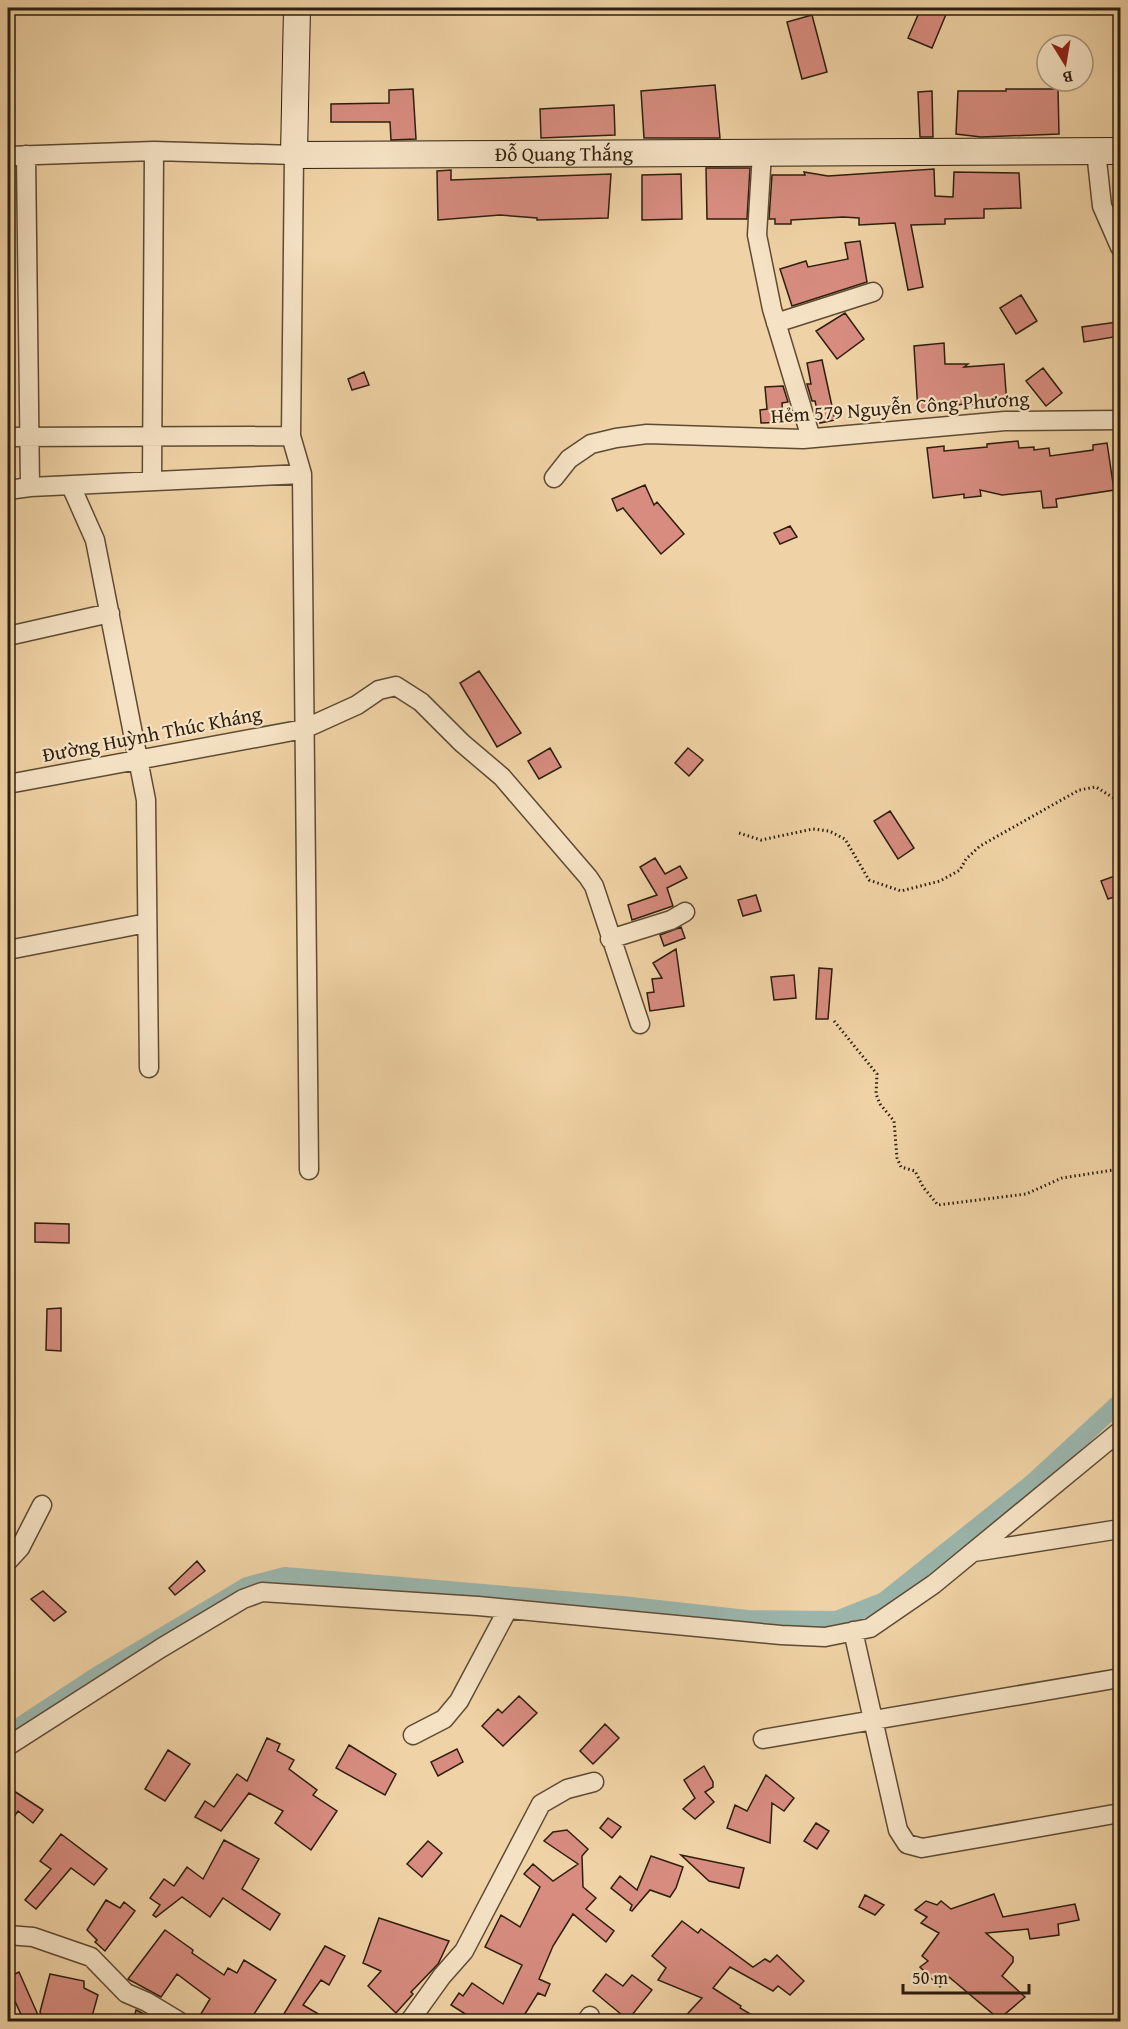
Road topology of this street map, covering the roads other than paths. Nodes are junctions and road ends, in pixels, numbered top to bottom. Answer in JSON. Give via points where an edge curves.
{"nodes":[{"id":1,"x":297,"y":8,"type":"edge"},
{"id":2,"x":154,"y":151,"type":"junction"},
{"id":3,"x":1108,"y":151,"type":"edge"},
{"id":4,"x":762,"y":153,"type":"junction"},
{"id":5,"x":17,"y":155,"type":"edge"},
{"id":6,"x":294,"y":156,"type":"junction"},
{"id":7,"x":1120,"y":248,"type":"edge"},
{"id":8,"x":873,"y":292,"type":"dead end"},
{"id":9,"x":776,"y":323,"type":"junction"},
{"id":10,"x":1120,"y":420,"type":"edge"},
{"id":11,"x":30,"y":436,"type":"junction"},
{"id":12,"x":291,"y":436,"type":"junction"},
{"id":13,"x":8,"y":437,"type":"edge"},
{"id":14,"x":151,"y":438,"type":"junction"},
{"id":15,"x":811,"y":438,"type":"junction"},
{"id":16,"x":302,"y":474,"type":"junction"},
{"id":17,"x":554,"y":478,"type":"dead end"},
{"id":18,"x":153,"y":481,"type":"junction"},
{"id":19,"x":71,"y":486,"type":"junction"},
{"id":20,"x":30,"y":487,"type":"junction"},
{"id":21,"x":8,"y":490,"type":"edge"},
{"id":22,"x":110,"y":613,"type":"junction"},
{"id":23,"x":8,"y":636,"type":"edge"},
{"id":24,"x":304,"y":729,"type":"junction"},
{"id":25,"x":136,"y":759,"type":"junction"},
{"id":26,"x":8,"y":784,"type":"edge"},
{"id":27,"x":685,"y":912,"type":"dead end"},
{"id":28,"x":147,"y":923,"type":"junction"},
{"id":29,"x":610,"y":939,"type":"junction"},
{"id":30,"x":8,"y":950,"type":"edge"},
{"id":31,"x":640,"y":1024,"type":"dead end"},
{"id":32,"x":149,"y":1068,"type":"dead end"},
{"id":33,"x":309,"y":1170,"type":"dead end"},
{"id":34,"x":1120,"y":1431,"type":"edge"},
{"id":35,"x":42,"y":1505,"type":"dead end"},
{"id":36,"x":1120,"y":1529,"type":"edge"},
{"id":37,"x":973,"y":1553,"type":"junction"},
{"id":38,"x":8,"y":1561,"type":"edge"},
{"id":39,"x":508,"y":1609,"type":"junction"},
{"id":40,"x":853,"y":1631,"type":"junction"},
{"id":41,"x":1120,"y":1678,"type":"edge"},
{"id":42,"x":873,"y":1722,"type":"junction"},
{"id":43,"x":414,"y":1736,"type":"dead end"},
{"id":44,"x":763,"y":1739,"type":"dead end"},
{"id":45,"x":8,"y":1746,"type":"edge"},
{"id":46,"x":594,"y":1782,"type":"dead end"},
{"id":47,"x":1120,"y":1813,"type":"edge"},
{"id":48,"x":8,"y":1935,"type":"edge"},
{"id":49,"x":180,"y":2022,"type":"edge"},
{"id":50,"x":409,"y":2022,"type":"edge"}],
"edges":[{"from":1,"to":6,"type":"street"},
{"from":2,"to":5,"type":"street","name":"Đỗ Quang Thắng"},
{"from":2,"to":6,"type":"street","name":"Đỗ Quang Thắng"},
{"from":2,"to":14,"type":"street"},
{"from":3,"to":4,"type":"street","name":"Đỗ Quang Thắng"},
{"from":3,"to":7,"type":"street","via":[[1102,206]]},
{"from":4,"to":6,"type":"street","name":"Đỗ Quang Thắng"},
{"from":4,"to":9,"type":"street","via":[[757,235]]},
{"from":5,"to":11,"type":"street"},
{"from":6,"to":12,"type":"street"},
{"from":8,"to":9,"type":"street"},
{"from":9,"to":15,"type":"street"},
{"from":10,"to":15,"type":"street","name":"Hẻm 579 Nguyễn Công Phương","via":[[1005,421]]},
{"from":11,"to":13,"type":"street"},
{"from":11,"to":14,"type":"street"},
{"from":11,"to":20,"type":"street"},
{"from":12,"to":14,"type":"street"},
{"from":12,"to":16,"type":"street"},
{"from":14,"to":18,"type":"street"},
{"from":15,"to":17,"type":"street","name":"Hẻm 579 Nguyễn Công Phương","via":[[647,434],[616,438],[591,444],[569,459]]},
{"from":16,"to":18,"type":"street"},
{"from":16,"to":24,"type":"street"},
{"from":18,"to":19,"type":"street"},
{"from":19,"to":20,"type":"street"},
{"from":19,"to":22,"type":"street","via":[[94,540]]},
{"from":20,"to":21,"type":"street"},
{"from":22,"to":23,"type":"street"},
{"from":22,"to":25,"type":"street"},
{"from":24,"to":25,"type":"street","name":"Đường Huỳnh Thúc Kháng"},
{"from":24,"to":29,"type":"street","name":"Đường Huỳnh Thúc Kháng","via":[[357,705],[379,690],[396,686],[421,702],[502,777],[588,877]]},
{"from":24,"to":33,"type":"street"},
{"from":25,"to":26,"type":"street","name":"Đường Huỳnh Thúc Kháng"},
{"from":25,"to":28,"type":"street","via":[[146,800]]},
{"from":27,"to":29,"type":"street"},
{"from":28,"to":30,"type":"street"},
{"from":28,"to":32,"type":"street"},
{"from":29,"to":31,"type":"street"},
{"from":34,"to":37,"type":"street"},
{"from":35,"to":38,"type":"street","via":[[20,1548]]},
{"from":36,"to":37,"type":"street"},
{"from":37,"to":40,"type":"street","via":[[870,1628]]},
{"from":39,"to":40,"type":"street","via":[[781,1635],[825,1637]]},
{"from":39,"to":43,"type":"street","via":[[459,1701],[444,1719]]},
{"from":39,"to":45,"type":"street","via":[[262,1592],[161,1647]]},
{"from":40,"to":42,"type":"street"},
{"from":41,"to":42,"type":"street"},
{"from":42,"to":44,"type":"street"},
{"from":42,"to":47,"type":"street","via":[[898,1830],[907,1844],[922,1848]]},
{"from":46,"to":50,"type":"street","via":[[567,1789],[542,1804],[464,1951]]},
{"from":48,"to":49,"type":"street","via":[[33,1937],[91,1957],[126,1993]]}]}
